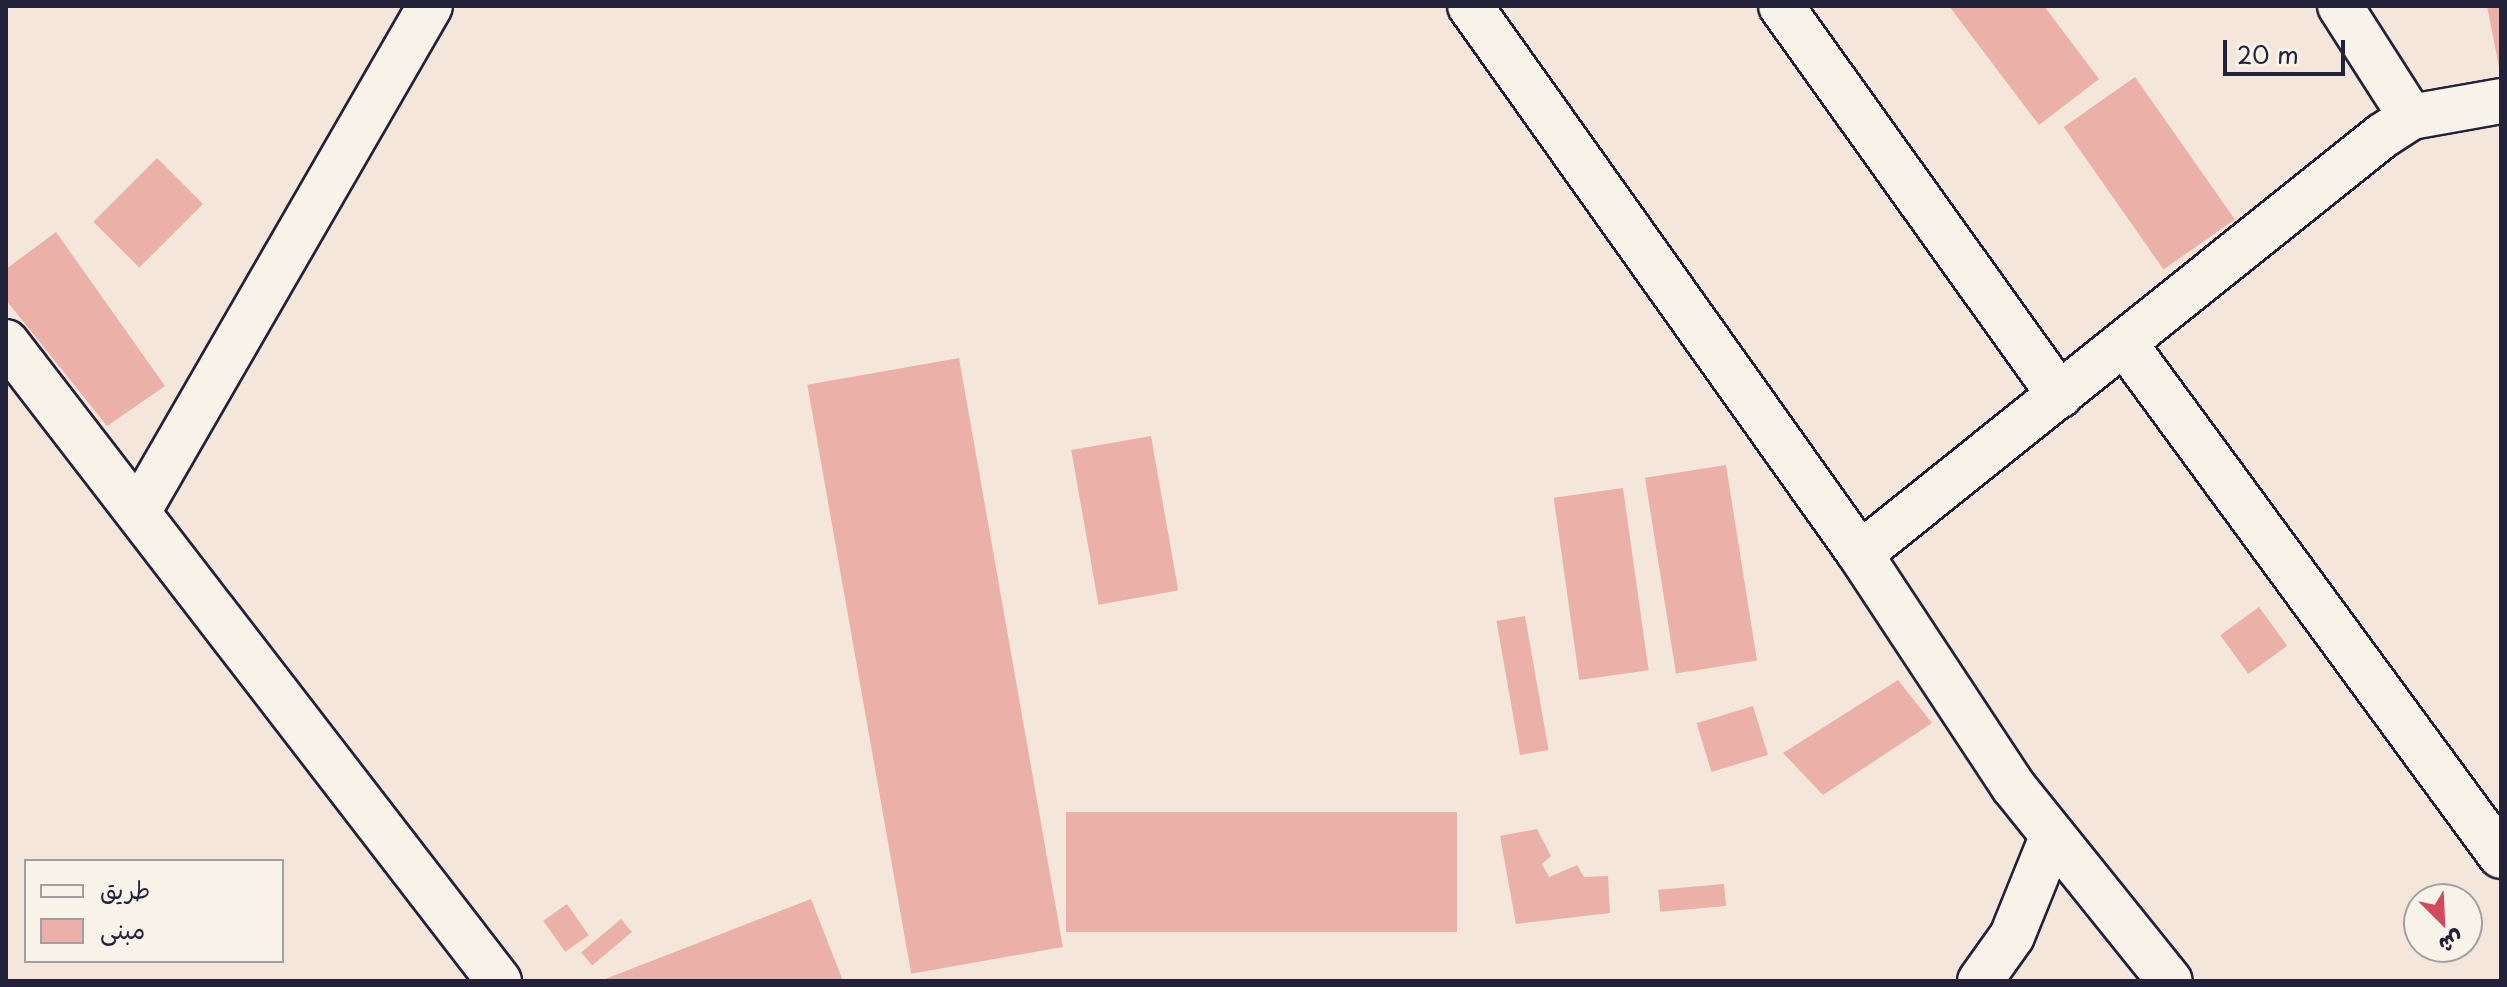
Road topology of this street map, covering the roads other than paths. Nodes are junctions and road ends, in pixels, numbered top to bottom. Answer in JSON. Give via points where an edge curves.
{"nodes":[{"id":1,"x":430,"y":6,"type":"edge"},
{"id":2,"x":1470,"y":6,"type":"edge"},
{"id":3,"x":1781,"y":6,"type":"edge"},
{"id":4,"x":2340,"y":6,"type":"edge"},
{"id":5,"x":2501,"y":101,"type":"edge"},
{"id":6,"x":2411,"y":117,"type":"junction"},
{"id":7,"x":6,"y":342,"type":"edge"},
{"id":8,"x":2125,"y":344,"type":"junction"},
{"id":9,"x":2060,"y":395,"type":"junction"},
{"id":10,"x":138,"y":512,"type":"junction"},
{"id":11,"x":1860,"y":554,"type":"junction"},
{"id":12,"x":2052,"y":837,"type":"junction"},
{"id":13,"x":2501,"y":856,"type":"edge"},
{"id":14,"x":499,"y":981,"type":"edge"},
{"id":15,"x":1980,"y":981,"type":"edge"},
{"id":16,"x":2170,"y":981,"type":"edge"}],
"edges":[{"from":1,"to":10,"type":"main road"},
{"from":2,"to":11,"type":"main road"},
{"from":3,"to":9,"type":"main road"},
{"from":4,"to":6,"type":"main road"},
{"from":5,"to":6,"type":"main road"},
{"from":6,"to":8,"type":"main road"},
{"from":7,"to":10,"type":"main road"},
{"from":8,"to":9,"type":"main road"},
{"from":8,"to":13,"type":"main road"},
{"from":9,"to":11,"type":"main road"},
{"from":10,"to":14,"type":"main road"},
{"from":11,"to":12,"type":"main road"},
{"from":12,"to":15,"type":"main road","via":[[2012,936]]},
{"from":12,"to":16,"type":"main road"}]}
